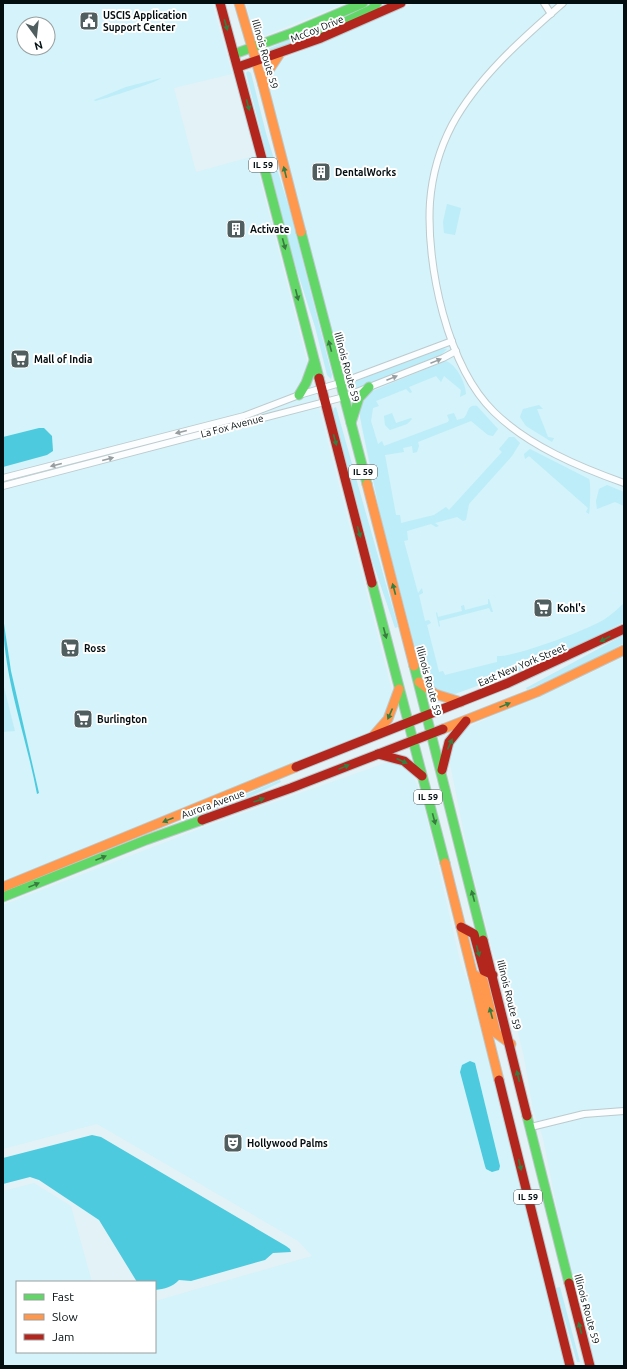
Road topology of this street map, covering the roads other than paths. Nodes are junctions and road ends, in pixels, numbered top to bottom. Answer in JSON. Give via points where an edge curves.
{"nodes":[{"id":1,"x":220,"y":3,"type":"edge"},
{"id":2,"x":239,"y":3,"type":"edge"},
{"id":3,"x":363,"y":3,"type":"edge"},
{"id":4,"x":377,"y":3,"type":"edge"},
{"id":5,"x":401,"y":3,"type":"edge"},
{"id":6,"x":544,"y":3,"type":"edge"},
{"id":7,"x":562,"y":3,"type":"edge"},
{"id":8,"x":551,"y":14,"type":"junction"},
{"id":9,"x":252,"y":48,"type":"junction"},
{"id":10,"x":290,"y":52,"type":"junction"},
{"id":11,"x":234,"y":54,"type":"junction"},
{"id":12,"x":279,"y":55,"type":"junction"},
{"id":13,"x":256,"y":62,"type":"junction"},
{"id":14,"x":238,"y":67,"type":"junction"},
{"id":15,"x":263,"y":85,"type":"junction"},
{"id":16,"x":452,"y":341,"type":"junction"},
{"id":17,"x":456,"y":351,"type":"junction"},
{"id":18,"x":314,"y":361,"type":"junction"},
{"id":19,"x":340,"y":383,"type":"junction"},
{"id":20,"x":369,"y":387,"type":"junction"},
{"id":21,"x":321,"y":389,"type":"junction"},
{"id":22,"x":298,"y":395,"type":"junction"},
{"id":23,"x":344,"y":397,"type":"junction"},
{"id":24,"x":325,"y":402,"type":"junction"},
{"id":25,"x":351,"y":425,"type":"junction"},
{"id":26,"x":3,"y":478,"type":"edge"},
{"id":27,"x":624,"y":483,"type":"edge"},
{"id":28,"x":3,"y":486,"type":"edge"},
{"id":29,"x":624,"y":629,"type":"edge"},
{"id":30,"x":624,"y":650,"type":"edge"},
{"id":31,"x":419,"y":682,"type":"junction"},
{"id":32,"x":399,"y":688,"type":"junction"},
{"id":33,"x":461,"y":702,"type":"junction"},
{"id":34,"x":427,"y":716,"type":"junction"},
{"id":35,"x":466,"y":720,"type":"junction"},
{"id":36,"x":408,"y":723,"type":"junction"},
{"id":37,"x":432,"y":734,"type":"junction"},
{"id":38,"x":373,"y":737,"type":"junction"},
{"id":39,"x":413,"y":741,"type":"junction"},
{"id":40,"x":378,"y":754,"type":"junction"},
{"id":41,"x":441,"y":772,"type":"junction"},
{"id":42,"x":422,"y":776,"type":"junction"},
{"id":43,"x":3,"y":887,"type":"edge"},
{"id":44,"x":3,"y":898,"type":"edge"},
{"id":45,"x":462,"y":927,"type":"junction"},
{"id":46,"x":473,"y":974,"type":"junction"},
{"id":47,"x":493,"y":975,"type":"junction"},
{"id":48,"x":511,"y":1044,"type":"junction"},
{"id":49,"x":624,"y":1111,"type":"edge"},
{"id":50,"x":531,"y":1127,"type":"junction"},
{"id":51,"x":570,"y":1366,"type":"edge"},
{"id":52,"x":590,"y":1366,"type":"edge"}],
"edges":[{"from":1,"to":11,"type":"main road","number":"IL 59","one_way":true},
{"from":2,"to":9,"type":"main road","name":"Illinois Route 59","number":"IL 59"},
{"from":3,"to":9,"type":"main road","name":"McCoy Drive"},
{"from":4,"to":10,"type":"main road","via":[[372,9]]},
{"from":5,"to":10,"type":"main road","name":"McCoy Drive"},
{"from":6,"to":8,"type":"street"},
{"from":7,"to":8,"type":"street"},
{"from":8,"to":16,"type":"street","via":[[524,38],[475,90],[452,125],[441,150],[430,201],[429,229],[436,286]]},
{"from":9,"to":11,"type":"main road","name":"McCoy Drive"},
{"from":9,"to":13,"type":"main road","name":"Illinois Route 59","number":"IL 59"},
{"from":10,"to":12,"type":"main road","name":"McCoy Drive"},
{"from":11,"to":14,"type":"main road","number":"IL 59"},
{"from":12,"to":13,"type":"main road","name":"McCoy Drive"},
{"from":12,"to":15,"type":"main road"},
{"from":13,"to":14,"type":"main road","name":"McCoy Drive"},
{"from":13,"to":15,"type":"main road","name":"Illinois Route 59","number":"IL 59"},
{"from":14,"to":18,"type":"main road","number":"IL 59","one_way":true},
{"from":19,"to":15,"type":"main road","name":"Illinois Route 59","number":"IL 59","one_way":true},
{"from":16,"to":17,"type":"street"},
{"from":16,"to":19,"type":"street","name":"La Fox Avenue"},
{"from":20,"to":17,"type":"street","name":"La Fox Avenue","one_way":true},
{"from":17,"to":27,"type":"street","via":[[478,393],[510,426],[558,455]]},
{"from":18,"to":21,"type":"main road","number":"IL 59"},
{"from":18,"to":22,"type":"main road","via":[[306,383]]},
{"from":19,"to":21,"type":"street","name":"La Fox Avenue"},
{"from":19,"to":23,"type":"main road","name":"Illinois Route 59","number":"IL 59"},
{"from":20,"to":23,"type":"street","name":"La Fox Avenue"},
{"from":20,"to":25,"type":"main road","via":[[359,398]]},
{"from":21,"to":22,"type":"street","name":"La Fox Avenue"},
{"from":21,"to":24,"type":"main road","number":"IL 59"},
{"from":22,"to":26,"type":"street","name":"La Fox Avenue","one_way":true,"via":[[244,416]]},
{"from":23,"to":24,"type":"street","name":"La Fox Avenue"},
{"from":23,"to":25,"type":"main road","name":"Illinois Route 59","number":"IL 59"},
{"from":28,"to":24,"type":"street","name":"La Fox Avenue","one_way":true},
{"from":24,"to":32,"type":"main road","number":"IL 59","one_way":true},
{"from":31,"to":25,"type":"main road","name":"Illinois Route 59","number":"IL 59","one_way":true},
{"from":29,"to":33,"type":"main road","name":"East New York Street","one_way":true,"via":[[564,659]]},
{"from":35,"to":30,"type":"main road","one_way":true,"via":[[560,682]]},
{"from":31,"to":33,"type":"main road","via":[[435,694]]},
{"from":31,"to":34,"type":"main road","name":"Illinois Route 59","number":"IL 59"},
{"from":32,"to":36,"type":"main road","number":"IL 59"},
{"from":32,"to":38,"type":"main road","one_way":true,"via":[[388,719]]},
{"from":33,"to":34,"type":"main road","name":"East New York Street"},
{"from":34,"to":36,"type":"main road","name":"Aurora Avenue"},
{"from":34,"to":37,"type":"main road","name":"Illinois Route 59","number":"IL 59"},
{"from":35,"to":37,"type":"main road"},
{"from":41,"to":35,"type":"main road","one_way":true,"via":[[449,742]]},
{"from":36,"to":38,"type":"main road","name":"Aurora Avenue"},
{"from":36,"to":39,"type":"main road","number":"IL 59"},
{"from":37,"to":39,"type":"main road","name":"Aurora Avenue"},
{"from":37,"to":41,"type":"main road","name":"Illinois Route 59","number":"IL 59"},
{"from":38,"to":43,"type":"main road","name":"Aurora Avenue","one_way":true},
{"from":39,"to":40,"type":"main road","name":"Aurora Avenue"},
{"from":39,"to":42,"type":"main road","number":"IL 59"},
{"from":40,"to":42,"type":"main road","one_way":true,"via":[[404,761]]},
{"from":44,"to":40,"type":"main road","name":"Aurora Avenue","one_way":true,"via":[[146,840]]},
{"from":47,"to":41,"type":"main road","name":"Illinois Route 59","number":"IL 59","one_way":true},
{"from":42,"to":45,"type":"main road","number":"IL 59","one_way":true},
{"from":45,"to":46,"type":"main road","number":"IL 59"},
{"from":45,"to":47,"type":"main road","number":"IL 59","one_way":true,"via":[[474,934],[484,971]]},
{"from":48,"to":46,"type":"main road","number":"IL 59","one_way":true,"via":[[496,1034],[483,980]]},
{"from":46,"to":51,"type":"main road","number":"IL 59","one_way":true},
{"from":47,"to":48,"type":"main road","name":"Illinois Route 59","number":"IL 59"},
{"from":50,"to":48,"type":"main road","name":"Illinois Route 59","number":"IL 59","one_way":true},
{"from":49,"to":50,"type":"street","via":[[584,1114]]},
{"from":52,"to":50,"type":"main road","name":"Illinois Route 59","number":"IL 59","one_way":true}]}
